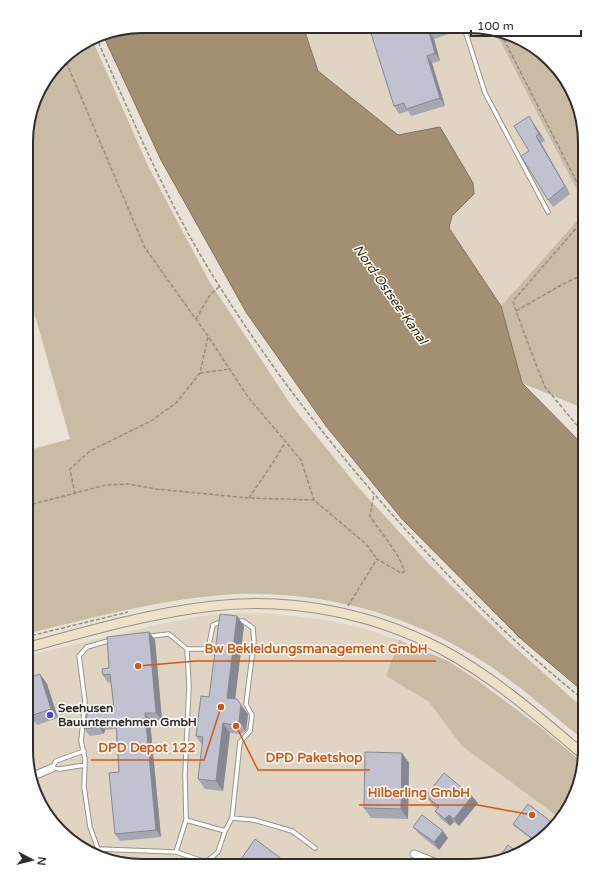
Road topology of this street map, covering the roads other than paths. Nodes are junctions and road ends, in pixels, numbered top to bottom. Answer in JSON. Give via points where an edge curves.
{"nodes":[{"id":1,"x":466,"y":33,"type":"edge"},
{"id":2,"x":548,"y":212,"type":"dead end"},
{"id":3,"x":33,"y":646,"type":"edge"},
{"id":4,"x":187,"y":649,"type":"junction"},
{"id":5,"x":578,"y":750,"type":"edge"},
{"id":6,"x":84,"y":752,"type":"junction"},
{"id":7,"x":85,"y":765,"type":"junction"},
{"id":8,"x":52,"y":768,"type":"junction"},
{"id":9,"x":36,"y":775,"type":"edge"},
{"id":10,"x":232,"y":818,"type":"junction"},
{"id":11,"x":186,"y":820,"type":"junction"},
{"id":12,"x":225,"y":832,"type":"junction"},
{"id":13,"x":315,"y":848,"type":"dead end"},
{"id":14,"x":176,"y":852,"type":"junction"},
{"id":15,"x":414,"y":854,"type":"dead end"},
{"id":16,"x":197,"y":859,"type":"edge"},
{"id":17,"x":210,"y":859,"type":"edge"},
{"id":18,"x":426,"y":859,"type":"edge"}],
"edges":[{"from":1,"to":2,"type":"lane","via":[[485,93]]},
{"from":3,"to":5,"type":"main road","via":[[138,619],[214,606],[283,605],[343,613],[382,624],[446,653],[508,692]]},
{"from":4,"to":6,"type":"lane","via":[[169,634],[108,641],[87,647],[79,656],[85,701],[81,741]]},
{"from":4,"to":10,"type":"lane","via":[[208,649],[213,626],[223,621],[243,621],[253,628],[254,641],[246,704],[252,715],[250,732],[240,742]]},
{"from":4,"to":11,"type":"lane","via":[[189,686],[184,774]]},
{"from":6,"to":7,"type":"lane"},
{"from":6,"to":8,"type":"lane","via":[[56,761]]},
{"from":7,"to":8,"type":"lane"},
{"from":7,"to":14,"type":"lane","via":[[84,787],[90,827],[98,849]]},
{"from":8,"to":9,"type":"street"},
{"from":10,"to":12,"type":"lane"},
{"from":10,"to":13,"type":"lane","via":[[254,820],[292,831]]},
{"from":11,"to":12,"type":"lane"},
{"from":11,"to":14,"type":"lane"},
{"from":12,"to":17,"type":"lane","via":[[218,852]]},
{"from":14,"to":16,"type":"lane"},
{"from":15,"to":18,"type":"street"}]}
